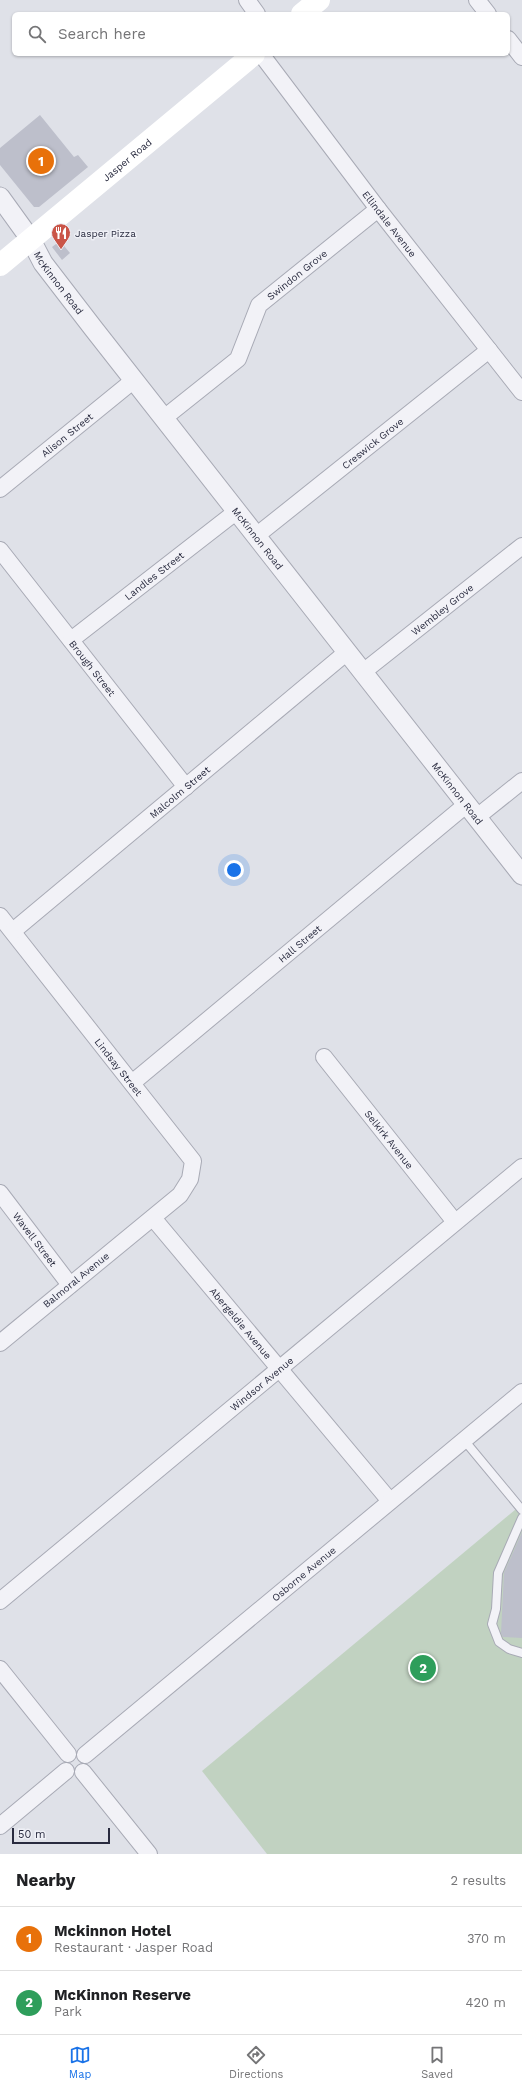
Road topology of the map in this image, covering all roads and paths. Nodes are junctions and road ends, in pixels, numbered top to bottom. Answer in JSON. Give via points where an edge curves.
{"nodes":[{"id":1,"x":247,"y":0,"type":"edge"},
{"id":2,"x":319,"y":0,"type":"edge"},
{"id":3,"x":478,"y":0,"type":"edge"},
{"id":4,"x":255,"y":12,"type":"edge"},
{"id":5,"x":304,"y":12,"type":"edge"},
{"id":6,"x":487,"y":12,"type":"edge"},
{"id":7,"x":510,"y":42,"type":"edge"},
{"id":8,"x":252,"y":56,"type":"edge"},
{"id":9,"x":263,"y":56,"type":"edge"},
{"id":10,"x":522,"y":58,"type":"edge"},
{"id":11,"x":0,"y":197,"type":"edge"},
{"id":12,"x":378,"y":209,"type":"junction"},
{"id":13,"x":31,"y":240,"type":"junction"},
{"id":14,"x":0,"y":265,"type":"edge"},
{"id":15,"x":489,"y":350,"type":"junction"},
{"id":16,"x":134,"y":380,"type":"junction"},
{"id":17,"x":522,"y":392,"type":"edge"},
{"id":18,"x":164,"y":418,"type":"junction"},
{"id":19,"x":0,"y":489,"type":"edge"},
{"id":20,"x":237,"y":511,"type":"junction"},
{"id":21,"x":256,"y":536,"type":"junction"},
{"id":22,"x":522,"y":546,"type":"edge"},
{"id":23,"x":0,"y":550,"type":"edge"},
{"id":24,"x":71,"y":640,"type":"junction"},
{"id":25,"x":347,"y":652,"type":"junction"},
{"id":26,"x":363,"y":672,"type":"junction"},
{"id":27,"x":522,"y":781,"type":"edge"},
{"id":28,"x":186,"y":787,"type":"junction"},
{"id":29,"x":472,"y":811,"type":"junction"},
{"id":30,"x":522,"y":875,"type":"edge"},
{"id":31,"x":0,"y":916,"type":"edge"},
{"id":32,"x":12,"y":932,"type":"junction"},
{"id":33,"x":324,"y":1057,"type":"dead end"},
{"id":34,"x":132,"y":1083,"type":"junction"},
{"id":35,"x":522,"y":1166,"type":"edge"},
{"id":36,"x":0,"y":1193,"type":"edge"},
{"id":37,"x":153,"y":1218,"type":"junction"},
{"id":38,"x":455,"y":1222,"type":"junction"},
{"id":39,"x":70,"y":1285,"type":"junction"},
{"id":40,"x":0,"y":1343,"type":"edge"},
{"id":41,"x":278,"y":1368,"type":"junction"},
{"id":42,"x":522,"y":1392,"type":"edge"},
{"id":43,"x":464,"y":1440,"type":"junction"},
{"id":44,"x":390,"y":1501,"type":"junction"},
{"id":45,"x":522,"y":1510,"type":"edge"},
{"id":46,"x":522,"y":1518,"type":"edge"},
{"id":47,"x":0,"y":1601,"type":"edge"},
{"id":48,"x":522,"y":1653,"type":"edge"},
{"id":49,"x":0,"y":1669,"type":"edge"},
{"id":50,"x":68,"y":1754,"type":"junction"},
{"id":51,"x":85,"y":1755,"type":"junction"},
{"id":52,"x":66,"y":1770,"type":"junction"},
{"id":53,"x":83,"y":1772,"type":"junction"},
{"id":54,"x":0,"y":1826,"type":"edge"},
{"id":55,"x":149,"y":1854,"type":"edge"}],
"edges":[{"from":1,"to":4,"type":"street"},
{"from":2,"to":5,"type":"main road"},
{"from":3,"to":6,"type":"street"},
{"from":7,"to":10,"type":"street"},
{"from":8,"to":13,"type":"main road","name":"Jasper Road"},
{"from":9,"to":12,"type":"street","name":"Ellindale Avenue"},
{"from":11,"to":13,"type":"street","name":"McKinnon Road"},
{"from":12,"to":15,"type":"street","name":"Ellindale Avenue"},
{"from":12,"to":18,"type":"street","name":"Swindon Grove","via":[[259,305],[238,359]]},
{"from":13,"to":14,"type":"main road","name":"Jasper Road"},
{"from":13,"to":16,"type":"street","name":"McKinnon Road","via":[[43,263]]},
{"from":15,"to":17,"type":"street","name":"Ellindale Avenue"},
{"from":15,"to":21,"type":"street","name":"Creswick Grove"},
{"from":16,"to":18,"type":"street","name":"McKinnon Road"},
{"from":16,"to":19,"type":"street","name":"Alison Street"},
{"from":18,"to":20,"type":"street","name":"McKinnon Road"},
{"from":20,"to":21,"type":"street","name":"McKinnon Road"},
{"from":20,"to":24,"type":"street","name":"Landles Street"},
{"from":21,"to":25,"type":"street","name":"McKinnon Road"},
{"from":22,"to":26,"type":"street","name":"Wembley Grove"},
{"from":23,"to":24,"type":"street","name":"Brough Street"},
{"from":24,"to":28,"type":"street","name":"Brough Street"},
{"from":25,"to":26,"type":"street","name":"McKinnon Road"},
{"from":25,"to":28,"type":"street","name":"Malcolm Street"},
{"from":26,"to":29,"type":"street","name":"McKinnon Road"},
{"from":27,"to":29,"type":"street","name":"Hall Street"},
{"from":28,"to":32,"type":"street","name":"Malcolm Street"},
{"from":29,"to":30,"type":"street","name":"McKinnon Road"},
{"from":29,"to":34,"type":"street","name":"Hall Street"},
{"from":31,"to":32,"type":"street","name":"Lindsay Street"},
{"from":32,"to":34,"type":"street","name":"Lindsay Street"},
{"from":33,"to":38,"type":"street","name":"Selkirk Avenue"},
{"from":34,"to":37,"type":"street","name":"Lindsay Street","via":[[193,1161],[190,1179],[180,1195]]},
{"from":35,"to":38,"type":"street","name":"Windsor Avenue"},
{"from":36,"to":39,"type":"street","name":"Wavell Street"},
{"from":37,"to":39,"type":"street","name":"Balmoral Avenue"},
{"from":37,"to":41,"type":"street","name":"Abergeldie Avenue"},
{"from":38,"to":41,"type":"street","name":"Windsor Avenue"},
{"from":39,"to":40,"type":"street","name":"Balmoral Avenue"},
{"from":41,"to":44,"type":"street","name":"Abergeldie Avenue"},
{"from":41,"to":47,"type":"street","name":"Windsor Avenue"},
{"from":42,"to":43,"type":"street","name":"Osborne Avenue"},
{"from":43,"to":44,"type":"street","name":"Osborne Avenue"},
{"from":43,"to":45,"type":"lane"},
{"from":44,"to":51,"type":"street","name":"Osborne Avenue"},
{"from":46,"to":48,"type":"lane","via":[[498,1572],[496,1610],[492,1624],[496,1638],[501,1644]]},
{"from":49,"to":50,"type":"street"},
{"from":50,"to":51,"type":"street","via":[[75,1750]]},
{"from":50,"to":52,"type":"street","via":[[63,1763]]},
{"from":51,"to":53,"type":"street","via":[[88,1766]]},
{"from":52,"to":53,"type":"street","via":[[72,1775]]},
{"from":52,"to":54,"type":"street"},
{"from":53,"to":55,"type":"street"}]}
